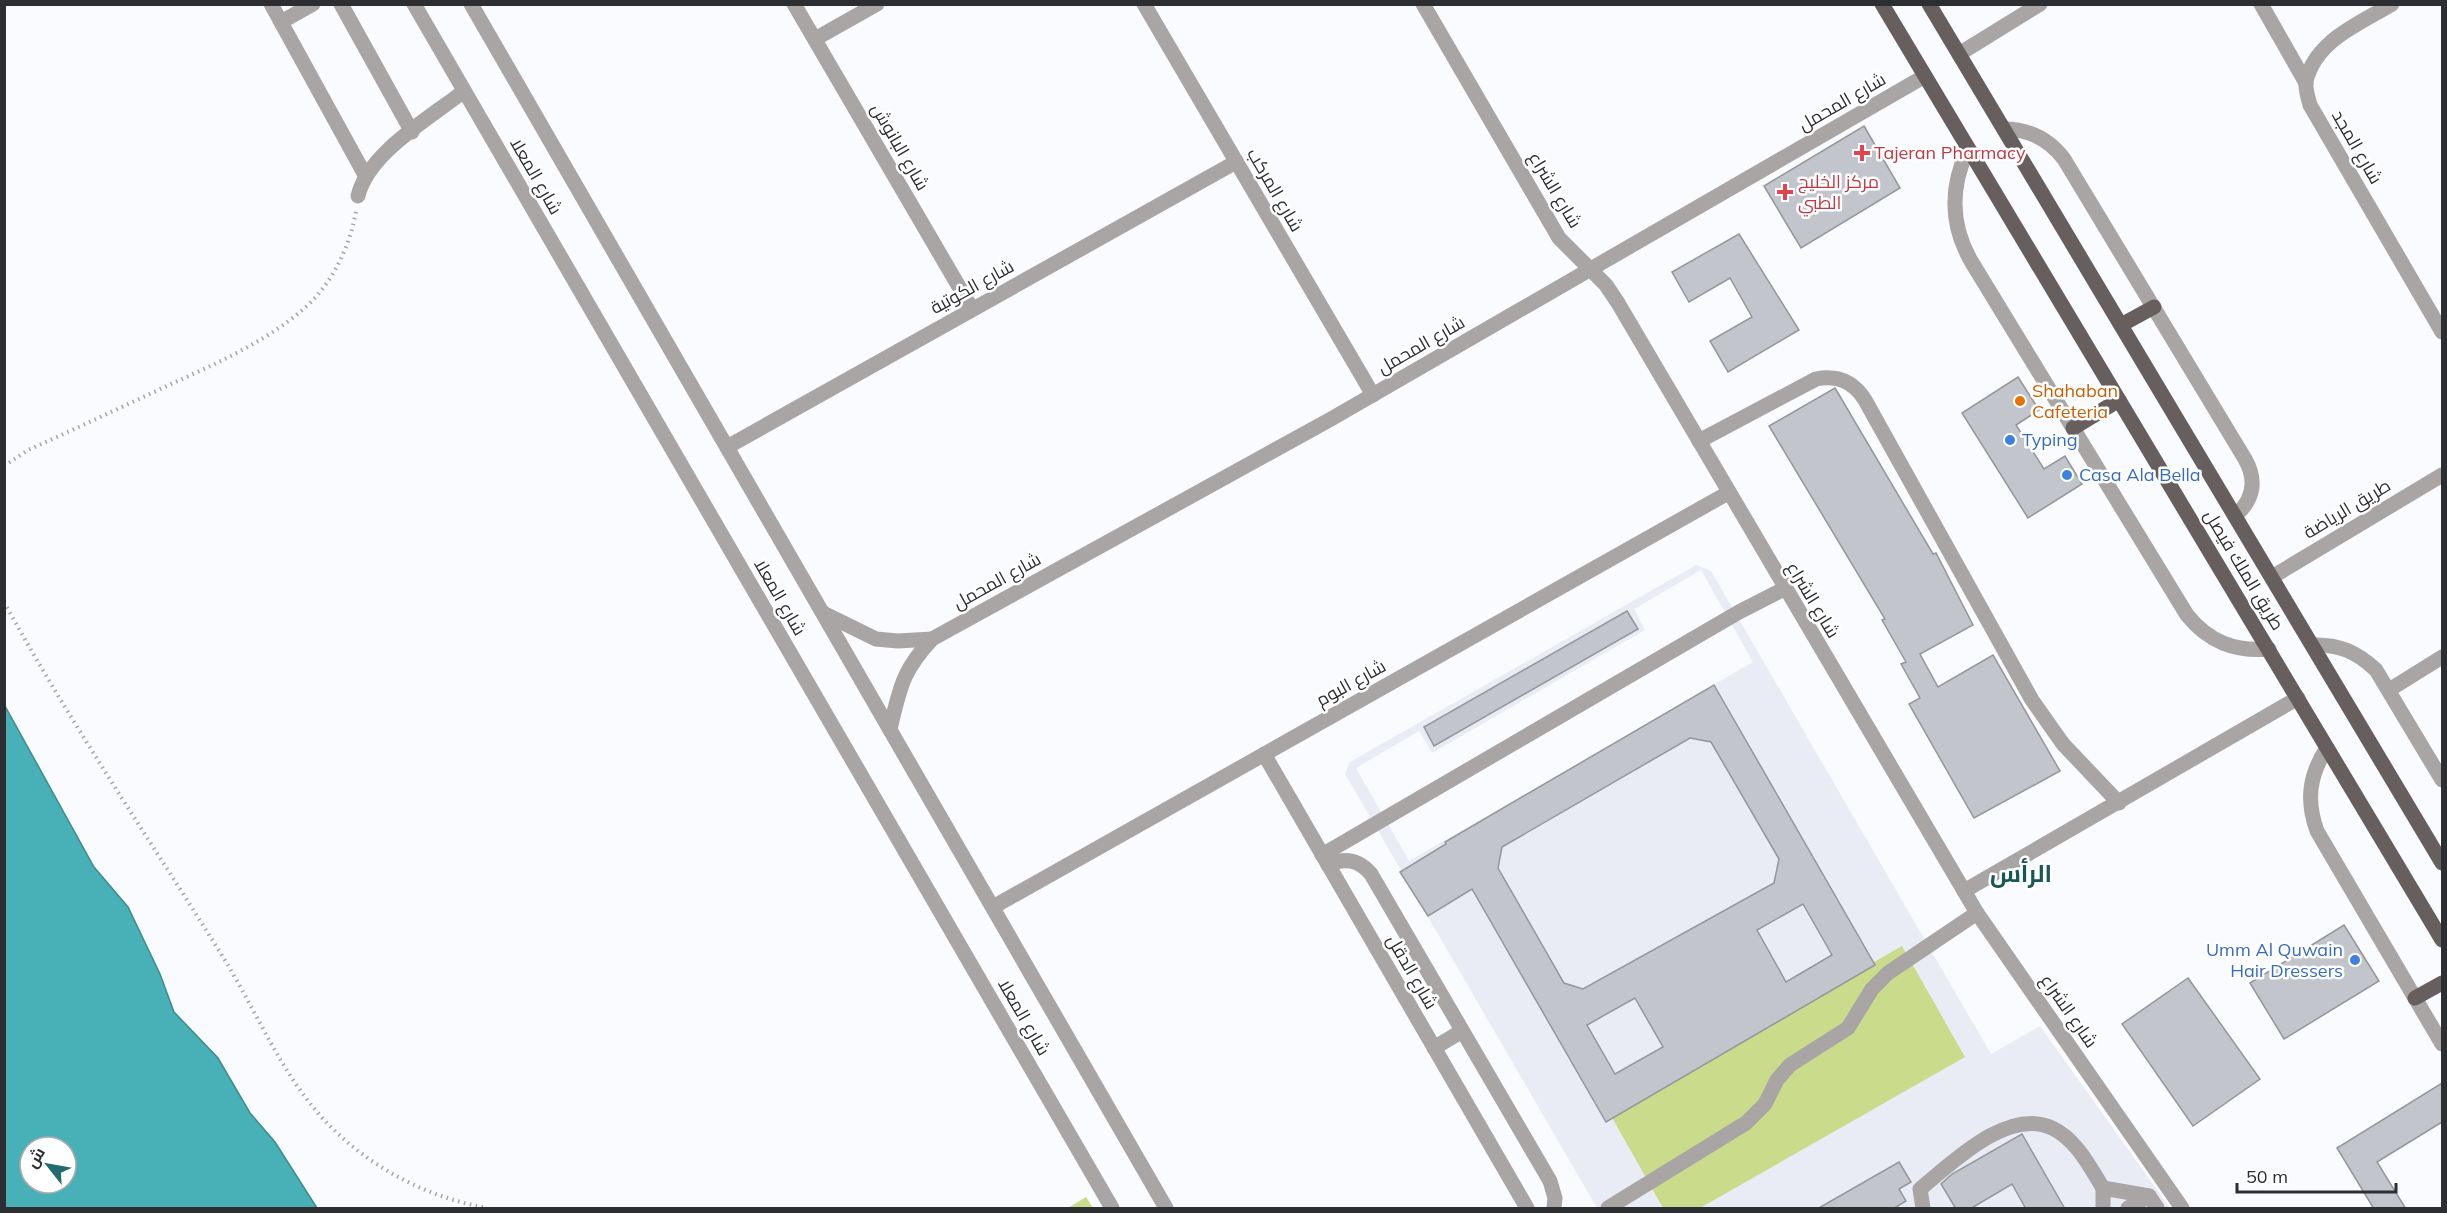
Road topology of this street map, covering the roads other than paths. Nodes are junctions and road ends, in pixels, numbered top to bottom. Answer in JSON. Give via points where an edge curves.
{"nodes":[{"id":1,"x":271,"y":4,"type":"edge"},
{"id":2,"x":313,"y":4,"type":"edge"},
{"id":3,"x":341,"y":4,"type":"edge"},
{"id":4,"x":414,"y":4,"type":"edge"},
{"id":5,"x":471,"y":4,"type":"edge"},
{"id":6,"x":794,"y":4,"type":"edge"},
{"id":7,"x":877,"y":4,"type":"edge"},
{"id":8,"x":1144,"y":4,"type":"edge"},
{"id":9,"x":1423,"y":4,"type":"edge"},
{"id":10,"x":1882,"y":4,"type":"edge"},
{"id":11,"x":1929,"y":4,"type":"edge"},
{"id":12,"x":2040,"y":4,"type":"edge"},
{"id":13,"x":2261,"y":4,"type":"edge"},
{"id":14,"x":2392,"y":4,"type":"edge"},
{"id":15,"x":281,"y":22,"type":"junction"},
{"id":16,"x":815,"y":39,"type":"junction"},
{"id":17,"x":1959,"y":54,"type":"junction"},
{"id":18,"x":1925,"y":76,"type":"junction"},
{"id":19,"x":2306,"y":83,"type":"junction"},
{"id":20,"x":464,"y":91,"type":"junction"},
{"id":21,"x":2004,"y":129,"type":"junction"},
{"id":22,"x":412,"y":132,"type":"junction"},
{"id":23,"x":1968,"y":149,"type":"junction"},
{"id":24,"x":1236,"y":162,"type":"junction"},
{"id":25,"x":365,"y":175,"type":"junction"},
{"id":26,"x":358,"y":196,"type":"road end"},
{"id":27,"x":1591,"y":269,"type":"junction"},
{"id":28,"x":2154,"y":308,"type":"junction"},
{"id":29,"x":972,"y":309,"type":"junction"},
{"id":30,"x":2121,"y":325,"type":"junction"},
{"id":31,"x":2442,"y":332,"type":"edge"},
{"id":32,"x":1373,"y":395,"type":"junction"},
{"id":33,"x":2119,"y":400,"type":"junction"},
{"id":34,"x":2073,"y":428,"type":"junction"},
{"id":35,"x":1698,"y":441,"type":"junction"},
{"id":36,"x":727,"y":447,"type":"junction"},
{"id":37,"x":2442,"y":475,"type":"edge"},
{"id":38,"x":1728,"y":493,"type":"junction"},
{"id":39,"x":2236,"y":515,"type":"junction"},
{"id":40,"x":2272,"y":577,"type":"junction"},
{"id":41,"x":1784,"y":589,"type":"junction"},
{"id":42,"x":823,"y":613,"type":"junction"},
{"id":43,"x":932,"y":639,"type":"junction"},
{"id":44,"x":2313,"y":645,"type":"junction"},
{"id":45,"x":2269,"y":649,"type":"junction"},
{"id":46,"x":2442,"y":657,"type":"edge"},
{"id":47,"x":2389,"y":690,"type":"junction"},
{"id":48,"x":2298,"y":698,"type":"junction"},
{"id":49,"x":890,"y":729,"type":"junction"},
{"id":50,"x":2327,"y":748,"type":"junction"},
{"id":51,"x":1264,"y":754,"type":"junction"},
{"id":52,"x":2442,"y":780,"type":"edge"},
{"id":53,"x":2119,"y":803,"type":"junction"},
{"id":54,"x":1325,"y":860,"type":"junction"},
{"id":55,"x":2442,"y":863,"type":"edge"},
{"id":56,"x":1964,"y":891,"type":"junction"},
{"id":57,"x":993,"y":907,"type":"junction"},
{"id":58,"x":1977,"y":913,"type":"junction"},
{"id":59,"x":2442,"y":940,"type":"edge"},
{"id":60,"x":2442,"y":983,"type":"edge"},
{"id":61,"x":2415,"y":998,"type":"junction"},
{"id":62,"x":1462,"y":1031,"type":"junction"},
{"id":63,"x":2442,"y":1044,"type":"edge"},
{"id":64,"x":1434,"y":1048,"type":"junction"},
{"id":65,"x":2103,"y":1188,"type":"junction"},
{"id":66,"x":2153,"y":1202,"type":"edge"},
{"id":67,"x":1113,"y":1209,"type":"edge"},
{"id":68,"x":1166,"y":1209,"type":"edge"},
{"id":69,"x":1527,"y":1209,"type":"edge"},
{"id":70,"x":1554,"y":1209,"type":"edge"},
{"id":71,"x":1608,"y":1209,"type":"edge"},
{"id":72,"x":1923,"y":1209,"type":"edge"},
{"id":73,"x":2103,"y":1209,"type":"edge"},
{"id":74,"x":2128,"y":1209,"type":"edge"},
{"id":75,"x":2182,"y":1209,"type":"edge"}],
"edges":[{"from":1,"to":15,"type":"street"},
{"from":2,"to":15,"type":"street"},
{"from":3,"to":22,"type":"street"},
{"from":4,"to":20,"type":"street","name":"شارع المعلا"},
{"from":5,"to":36,"type":"street","name":"شارع المعلا"},
{"from":6,"to":16,"type":"street","name":"شارع البانوش"},
{"from":7,"to":16,"type":"street"},
{"from":8,"to":24,"type":"street","name":"شارع المركب"},
{"from":9,"to":27,"type":"street","name":"شارع الشراع","via":[[1559,238]]},
{"from":10,"to":18,"type":"main road","name":"طريق الملك فيصل"},
{"from":11,"to":17,"type":"main road","name":"طريق الملك فيصل"},
{"from":12,"to":17,"type":"street"},
{"from":13,"to":19,"type":"street","name":"شارع المجد"},
{"from":14,"to":19,"type":"street","via":[[2333,39],[2316,58]]},
{"from":15,"to":25,"type":"street"},
{"from":16,"to":29,"type":"street","name":"شارع البانوش"},
{"from":17,"to":21,"type":"main road","name":"طريق الملك فيصل"},
{"from":18,"to":23,"type":"main road","name":"طريق الملك فيصل"},
{"from":18,"to":27,"type":"street","name":"شارع المحمل"},
{"from":19,"to":31,"type":"street","name":"شارع المجد","via":[[2310,105]]},
{"from":20,"to":22,"type":"street"},
{"from":20,"to":67,"type":"street","name":"شارع المعلا"},
{"from":21,"to":28,"type":"street","via":[[2027,132],[2057,150]]},
{"from":21,"to":30,"type":"main road","name":"طريق الملك فيصل"},
{"from":22,"to":25,"type":"street","via":[[382,154]]},
{"from":23,"to":33,"type":"main road","name":"طريق الملك فيصل"},
{"from":23,"to":34,"type":"street","via":[[1954,197],[1963,246]]},
{"from":24,"to":29,"type":"street","name":"شارع الكوتية"},
{"from":24,"to":32,"type":"street","name":"شارع المركب"},
{"from":25,"to":26,"type":"street"},
{"from":27,"to":32,"type":"street","name":"شارع المحمل"},
{"from":27,"to":35,"type":"street","name":"شارع الشراع","via":[[1618,303]]},
{"from":28,"to":30,"type":"main road"},
{"from":28,"to":39,"type":"street","via":[[2250,467],[2251,494]]},
{"from":29,"to":36,"type":"street","name":"شارع الكوتية"},
{"from":30,"to":39,"type":"main road","name":"طريق الملك فيصل"},
{"from":32,"to":43,"type":"street","name":"شارع المحمل"},
{"from":33,"to":34,"type":"main road"},
{"from":33,"to":45,"type":"main road","name":"طريق الملك فيصل"},
{"from":34,"to":45,"type":"street","via":[[2195,625],[2228,646],[2255,651]]},
{"from":35,"to":38,"type":"street","name":"شارع الشراع"},
{"from":35,"to":53,"type":"street","via":[[1816,379],[1836,378],[1853,386],[1865,400],[2032,700],[2063,744]]},
{"from":36,"to":42,"type":"street","name":"شارع المعلا"},
{"from":37,"to":40,"type":"street","name":"طريق الرياضة"},
{"from":38,"to":41,"type":"street","name":"شارع الشراع"},
{"from":38,"to":51,"type":"street","name":"شارع البوم"},
{"from":39,"to":40,"type":"main road","name":"طريق الملك فيصل"},
{"from":40,"to":44,"type":"main road","name":"طريق الملك فيصل"},
{"from":41,"to":54,"type":"street","via":[[1738,612]]},
{"from":41,"to":56,"type":"street","name":"شارع الشراع"},
{"from":42,"to":43,"type":"street","name":"شارع المحمل","via":[[876,639]]},
{"from":42,"to":49,"type":"street","name":"شارع المعلا"},
{"from":43,"to":49,"type":"street","name":"شارع المحمل","via":[[912,660]]},
{"from":44,"to":47,"type":"street","via":[[2354,652],[2376,670]]},
{"from":44,"to":55,"type":"main road","name":"طريق الملك فيصل"},
{"from":45,"to":48,"type":"main road","name":"طريق الملك فيصل"},
{"from":46,"to":47,"type":"street"},
{"from":47,"to":52,"type":"street"},
{"from":48,"to":50,"type":"main road","name":"طريق الملك فيصل"},
{"from":48,"to":53,"type":"street"},
{"from":49,"to":57,"type":"street","name":"شارع المعلا"},
{"from":50,"to":59,"type":"main road","name":"طريق الملك فيصل"},
{"from":50,"to":61,"type":"street","via":[[2313,774],[2312,818]]},
{"from":51,"to":54,"type":"street","name":"شارع الدقل"},
{"from":51,"to":57,"type":"street","name":"شارع البوم"},
{"from":53,"to":56,"type":"street"},
{"from":54,"to":62,"type":"street","via":[[1357,862],[1371,874]]},
{"from":54,"to":64,"type":"street","name":"شارع الدقل"},
{"from":56,"to":58,"type":"street","name":"شارع الشراع"},
{"from":57,"to":68,"type":"street","name":"شارع المعلا"},
{"from":58,"to":71,"type":"street","via":[[1888,973],[1872,989],[1848,1028],[1790,1065],[1765,1104],[1746,1124]]},
{"from":58,"to":75,"type":"street","name":"شارع الشراع"},
{"from":60,"to":61,"type":"main road"},
{"from":61,"to":63,"type":"street"},
{"from":62,"to":64,"type":"street"},
{"from":62,"to":70,"type":"street","via":[[1550,1181]]},
{"from":64,"to":69,"type":"street","name":"شارع الدقل"},
{"from":65,"to":66,"type":"street"},
{"from":65,"to":72,"type":"street","via":[[2070,1141],[2054,1128],[2033,1122],[2012,1126],[1966,1151],[1920,1189]]},
{"from":65,"to":73,"type":"street"},
{"from":66,"to":74,"type":"street"}]}
